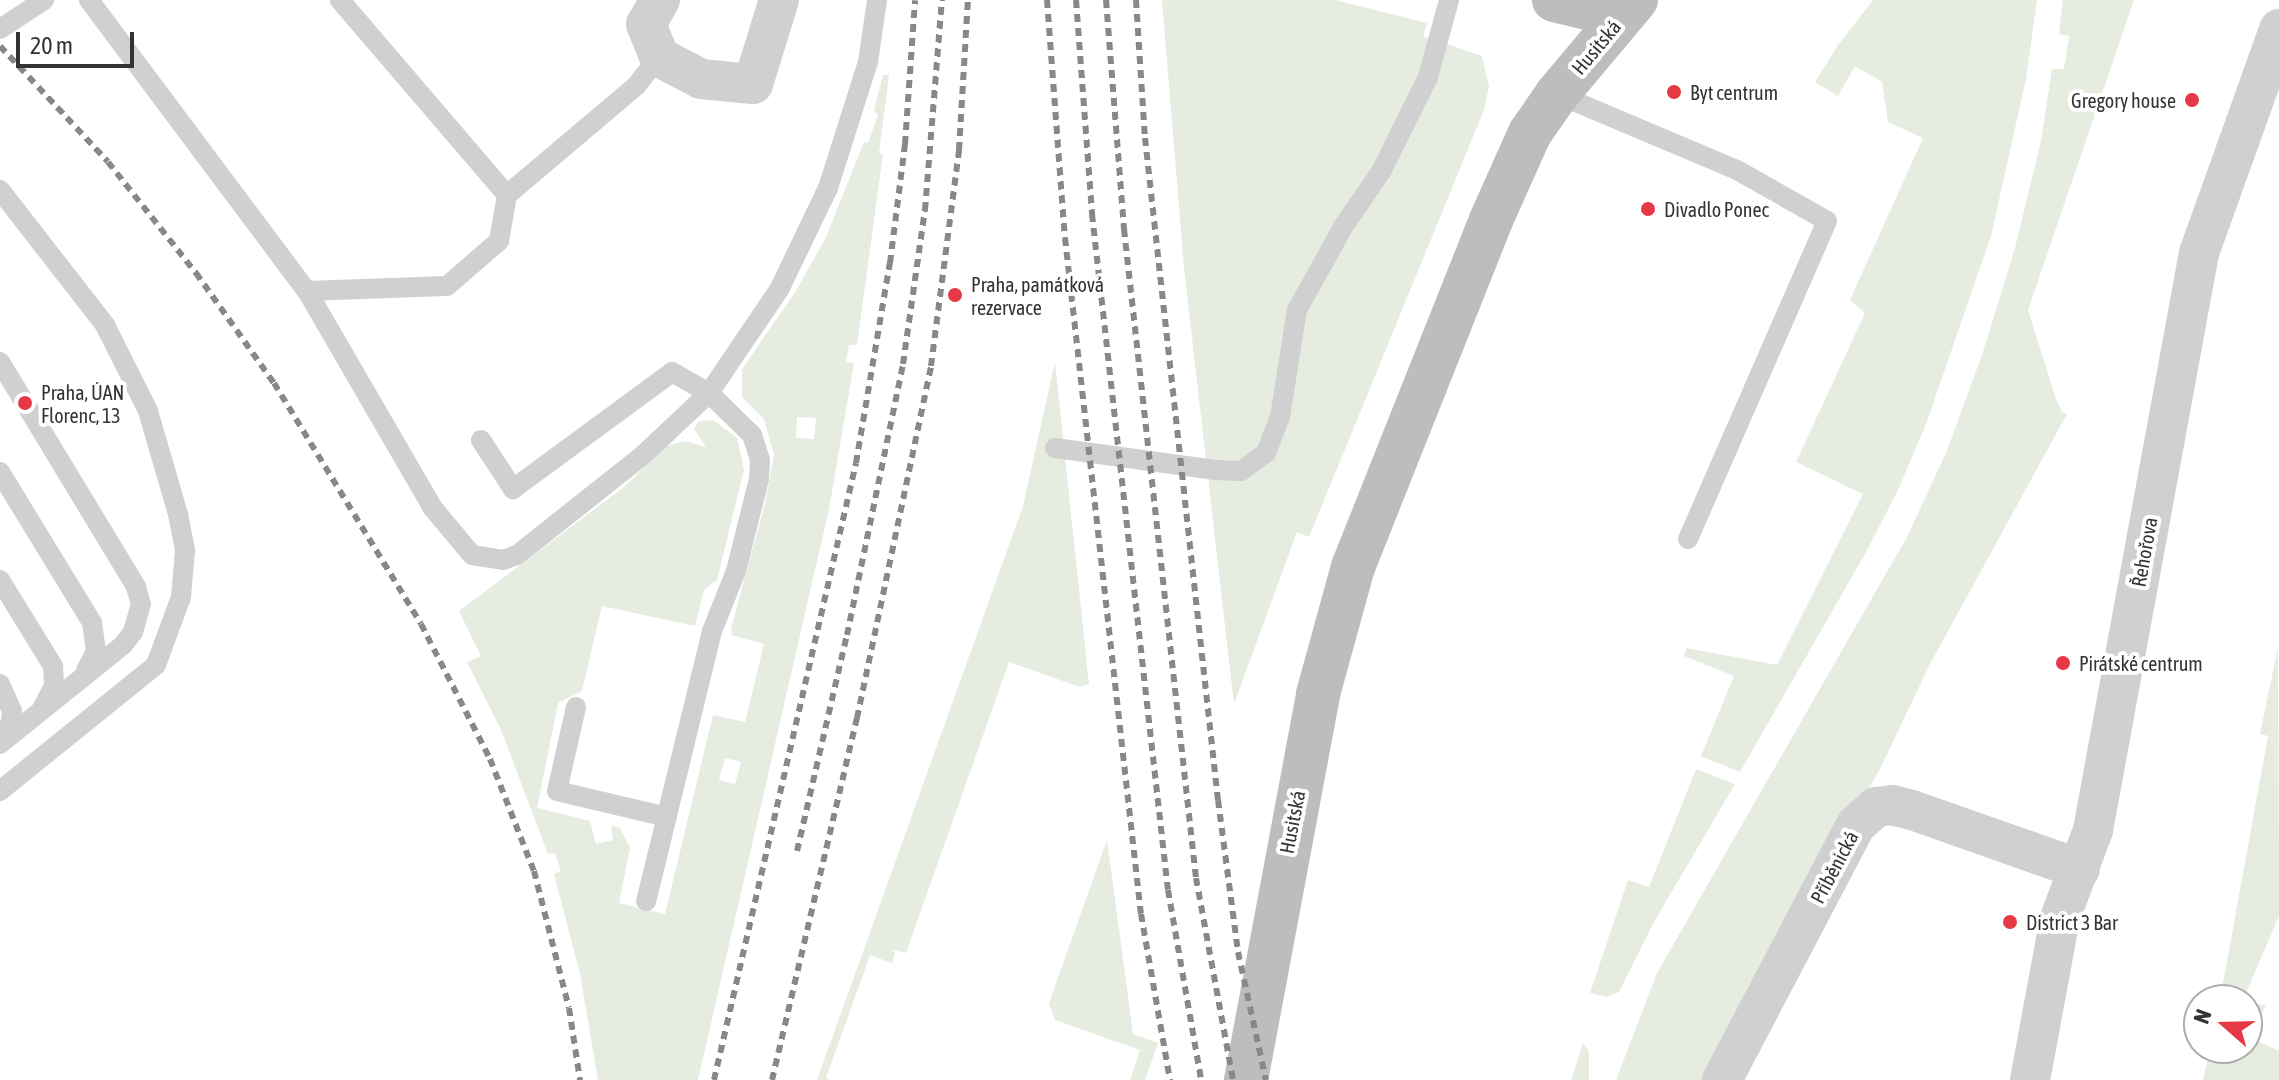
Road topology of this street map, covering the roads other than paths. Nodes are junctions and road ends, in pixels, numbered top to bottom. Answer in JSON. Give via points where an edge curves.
{"nodes":[{"id":1,"x":44,"y":0,"type":"edge"},
{"id":2,"x":89,"y":0,"type":"edge"},
{"id":3,"x":340,"y":0,"type":"edge"},
{"id":4,"x":660,"y":0,"type":"edge"},
{"id":5,"x":779,"y":0,"type":"edge"},
{"id":6,"x":1449,"y":0,"type":"edge"},
{"id":7,"x":1554,"y":0,"type":"edge"},
{"id":8,"x":1628,"y":8,"type":"edge"},
{"id":9,"x":877,"y":9,"type":"edge"},
{"id":10,"x":0,"y":29,"type":"edge"},
{"id":11,"x":2279,"y":29,"type":"edge"},
{"id":12,"x":659,"y":57,"type":"junction"},
{"id":13,"x":1557,"y":94,"type":"junction"},
{"id":14,"x":0,"y":190,"type":"edge"},
{"id":15,"x":507,"y":195,"type":"junction"},
{"id":16,"x":307,"y":291,"type":"junction"},
{"id":17,"x":0,"y":362,"type":"edge"},
{"id":18,"x":709,"y":393,"type":"junction"},
{"id":19,"x":481,"y":440,"type":"dead end"},
{"id":20,"x":1055,"y":448,"type":"dead end"},
{"id":21,"x":0,"y":472,"type":"edge"},
{"id":22,"x":1688,"y":539,"type":"dead end"},
{"id":23,"x":0,"y":580,"type":"edge"},
{"id":24,"x":81,"y":679,"type":"junction"},
{"id":25,"x":0,"y":684,"type":"edge"},
{"id":26,"x":576,"y":707,"type":"dead end"},
{"id":27,"x":38,"y":714,"type":"junction"},
{"id":28,"x":0,"y":742,"type":"edge"},
{"id":29,"x":0,"y":791,"type":"edge"},
{"id":30,"x":667,"y":817,"type":"junction"},
{"id":31,"x":2080,"y":869,"type":"junction"},
{"id":32,"x":646,"y":901,"type":"dead end"},
{"id":33,"x":1246,"y":1080,"type":"edge"},
{"id":34,"x":1722,"y":1080,"type":"edge"},
{"id":35,"x":2030,"y":1080,"type":"edge"}],
"edges":[{"from":1,"to":10,"type":"lane"},
{"from":2,"to":16,"type":"lane"},
{"from":3,"to":15,"type":"lane"},
{"from":4,"to":12,"type":"street","via":[[646,24]]},
{"from":5,"to":12,"type":"street","via":[[753,84],[701,79]]},
{"from":6,"to":20,"type":"lane","via":[[1428,77],[1382,170],[1297,310],[1280,417],[1266,453],[1241,471]]},
{"from":7,"to":8,"type":"main road"},
{"from":8,"to":13,"type":"main road","name":"Husitská"},
{"from":9,"to":18,"type":"lane","via":[[849,125],[806,238],[780,288]]},
{"from":11,"to":31,"type":"street","name":"Řehořova","via":[[2199,253],[2093,830]]},
{"from":12,"to":15,"type":"lane","via":[[636,86]]},
{"from":13,"to":22,"type":"lane","via":[[1737,170],[1827,221]]},
{"from":13,"to":33,"type":"main road","name":"Husitská","via":[[1530,133],[1491,220],[1353,567],[1318,694]]},
{"from":14,"to":29,"type":"lane","via":[[105,325],[148,411],[185,551],[181,597],[156,665]]},
{"from":15,"to":16,"type":"lane","via":[[499,241],[447,286]]},
{"from":16,"to":18,"type":"lane","via":[[432,507],[472,555],[489,560],[517,555],[642,456]]},
{"from":17,"to":24,"type":"lane","via":[[130,577],[141,604],[123,645]]},
{"from":18,"to":19,"type":"lane","via":[[672,372],[513,489]]},
{"from":18,"to":30,"type":"lane","via":[[748,427],[760,469],[736,571],[712,631]]},
{"from":21,"to":24,"type":"lane","via":[[95,632],[96,651]]},
{"from":23,"to":27,"type":"lane","via":[[53,666],[54,686]]},
{"from":24,"to":27,"type":"lane"},
{"from":25,"to":28,"type":"lane","via":[[12,711]]},
{"from":26,"to":30,"type":"lane","via":[[557,791]]},
{"from":27,"to":28,"type":"lane"},
{"from":30,"to":32,"type":"lane"},
{"from":31,"to":34,"type":"street","name":"Příběnická","via":[[1912,810],[1876,807],[1856,825]]},
{"from":31,"to":35,"type":"street","name":"Řehořova","via":[[2060,918]]}]}
